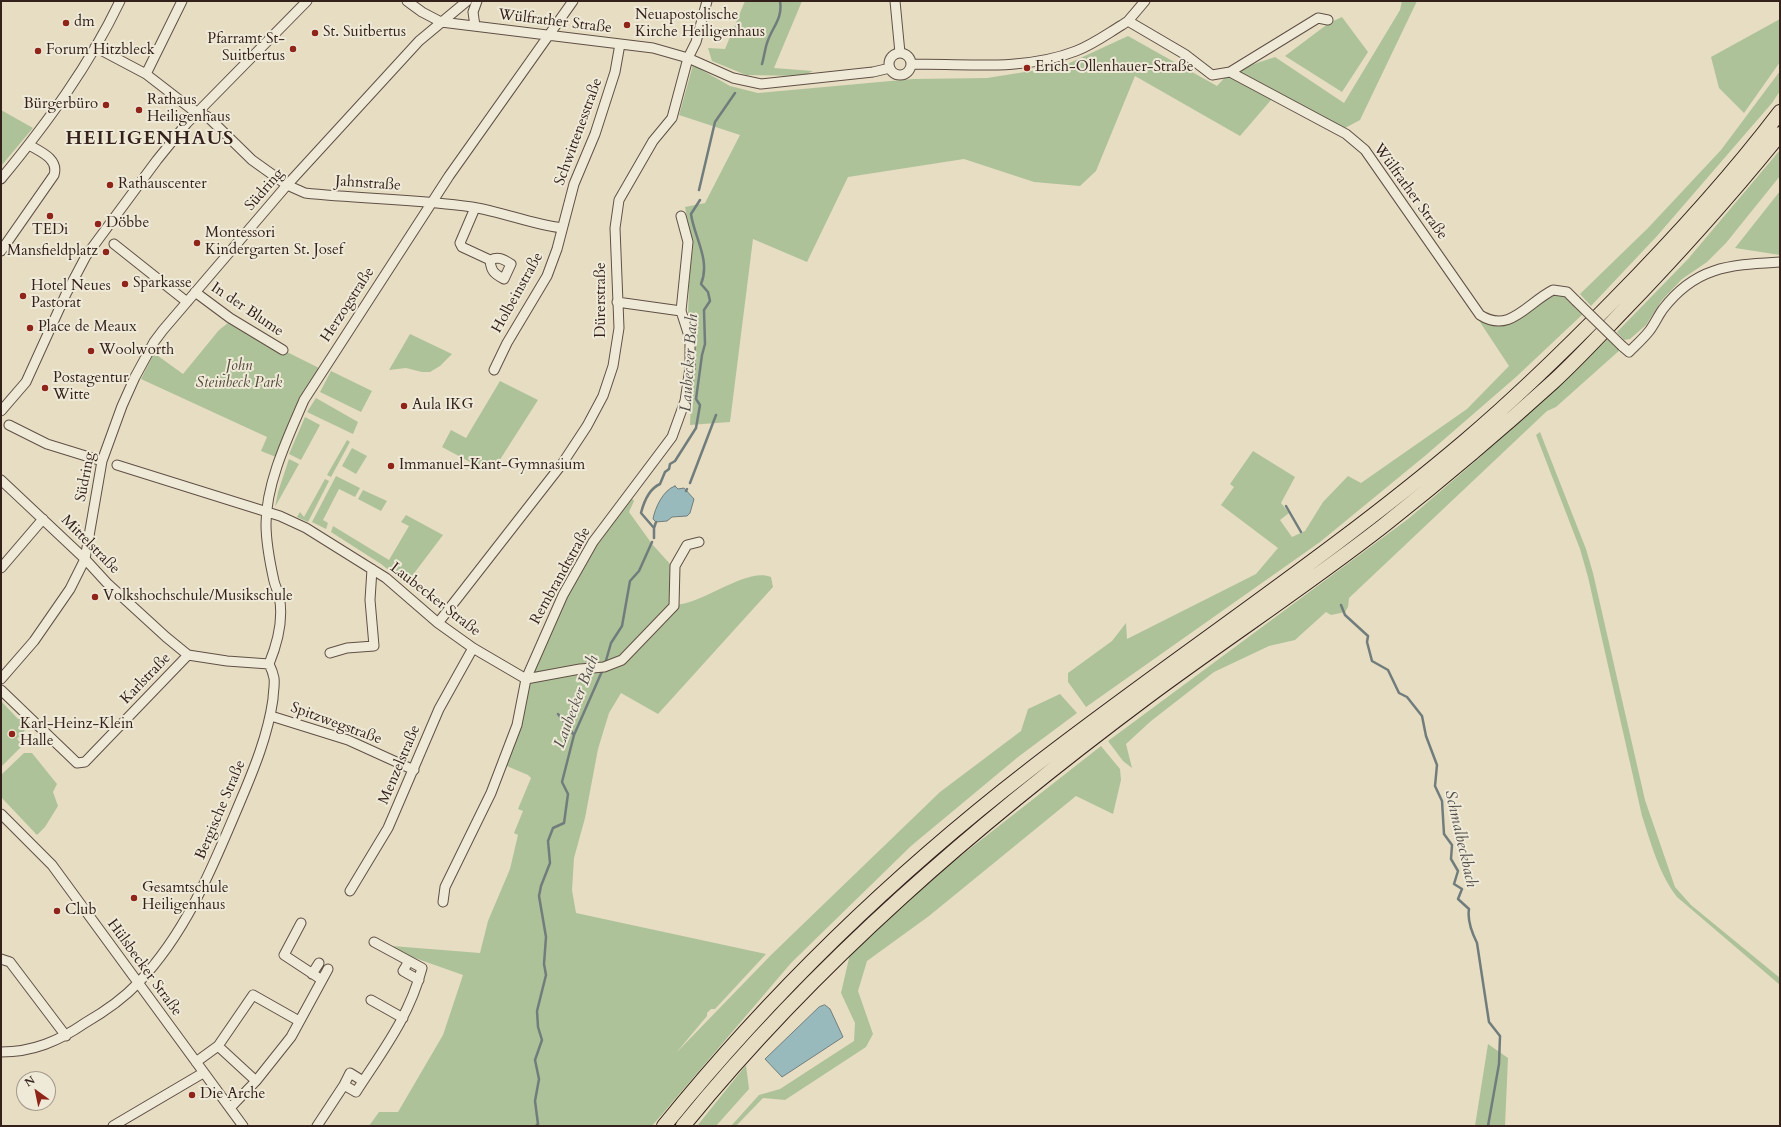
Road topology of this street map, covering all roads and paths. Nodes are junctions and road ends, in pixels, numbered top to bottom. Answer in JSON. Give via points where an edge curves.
{"nodes":[{"id":1,"x":120,"y":1,"type":"edge"},
{"id":2,"x":182,"y":1,"type":"edge"},
{"id":3,"x":306,"y":1,"type":"edge"},
{"id":4,"x":407,"y":1,"type":"edge"},
{"id":5,"x":467,"y":1,"type":"edge"},
{"id":6,"x":478,"y":1,"type":"edge"},
{"id":7,"x":573,"y":1,"type":"edge"},
{"id":8,"x":707,"y":1,"type":"edge"},
{"id":9,"x":895,"y":1,"type":"edge"},
{"id":10,"x":1145,"y":1,"type":"edge"},
{"id":11,"x":1328,"y":20,"type":"dead end"},
{"id":12,"x":1128,"y":21,"type":"junction"},
{"id":13,"x":441,"y":22,"type":"junction"},
{"id":14,"x":475,"y":26,"type":"junction"},
{"id":15,"x":549,"y":35,"type":"junction"},
{"id":16,"x":620,"y":44,"type":"junction"},
{"id":17,"x":95,"y":47,"type":"junction"},
{"id":18,"x":900,"y":53,"type":"junction"},
{"id":19,"x":688,"y":58,"type":"junction"},
{"id":20,"x":912,"y":64,"type":"junction"},
{"id":21,"x":890,"y":68,"type":"junction"},
{"id":22,"x":148,"y":70,"type":"junction"},
{"id":23,"x":1230,"y":72,"type":"junction"},
{"id":24,"x":199,"y":112,"type":"junction"},
{"id":25,"x":1780,"y":112,"type":"edge"},
{"id":26,"x":1780,"y":134,"type":"edge"},
{"id":27,"x":29,"y":145,"type":"junction"},
{"id":28,"x":1,"y":179,"type":"edge"},
{"id":29,"x":287,"y":186,"type":"junction"},
{"id":30,"x":432,"y":202,"type":"junction"},
{"id":31,"x":475,"y":208,"type":"junction"},
{"id":32,"x":681,"y":216,"type":"dead end"},
{"id":33,"x":562,"y":228,"type":"junction"},
{"id":34,"x":114,"y":244,"type":"dead end"},
{"id":35,"x":1,"y":251,"type":"edge"},
{"id":36,"x":490,"y":260,"type":"dead end"},
{"id":37,"x":1780,"y":262,"type":"edge"},
{"id":38,"x":195,"y":292,"type":"junction"},
{"id":39,"x":187,"y":302,"type":"junction"},
{"id":40,"x":617,"y":302,"type":"junction"},
{"id":41,"x":681,"y":311,"type":"junction"},
{"id":42,"x":283,"y":350,"type":"dead end"},
{"id":43,"x":494,"y":370,"type":"dead end"},
{"id":44,"x":1,"y":411,"type":"edge"},
{"id":45,"x":9,"y":425,"type":"dead end"},
{"id":46,"x":102,"y":462,"type":"junction"},
{"id":47,"x":117,"y":465,"type":"dead end"},
{"id":48,"x":1,"y":480,"type":"edge"},
{"id":49,"x":266,"y":513,"type":"junction"},
{"id":50,"x":43,"y":520,"type":"junction"},
{"id":51,"x":699,"y":542,"type":"dead end"},
{"id":52,"x":85,"y":560,"type":"junction"},
{"id":53,"x":1,"y":568,"type":"edge"},
{"id":54,"x":372,"y":569,"type":"junction"},
{"id":55,"x":438,"y":623,"type":"junction"},
{"id":56,"x":473,"y":648,"type":"junction"},
{"id":57,"x":330,"y":653,"type":"dead end"},
{"id":58,"x":188,"y":655,"type":"junction"},
{"id":59,"x":269,"y":664,"type":"junction"},
{"id":60,"x":1,"y":679,"type":"edge"},
{"id":61,"x":526,"y":679,"type":"junction"},
{"id":62,"x":1,"y":690,"type":"edge"},
{"id":63,"x":270,"y":716,"type":"junction"},
{"id":64,"x":414,"y":770,"type":"junction"},
{"id":65,"x":1,"y":814,"type":"edge"},
{"id":66,"x":350,"y":892,"type":"dead end"},
{"id":67,"x":443,"y":902,"type":"dead end"},
{"id":68,"x":301,"y":924,"type":"dead end"},
{"id":69,"x":374,"y":942,"type":"dead end"},
{"id":70,"x":1,"y":959,"type":"edge"},
{"id":71,"x":319,"y":963,"type":"dead end"},
{"id":72,"x":328,"y":969,"type":"dead end"},
{"id":73,"x":312,"y":974,"type":"junction"},
{"id":74,"x":322,"y":980,"type":"junction"},
{"id":75,"x":138,"y":983,"type":"junction"},
{"id":76,"x":371,"y":1000,"type":"dead end"},
{"id":77,"x":403,"y":1018,"type":"junction"},
{"id":78,"x":299,"y":1021,"type":"junction"},
{"id":79,"x":66,"y":1036,"type":"junction"},
{"id":80,"x":218,"y":1046,"type":"junction"},
{"id":81,"x":1,"y":1052,"type":"edge"},
{"id":82,"x":196,"y":1062,"type":"junction"},
{"id":83,"x":203,"y":1073,"type":"junction"},
{"id":84,"x":363,"y":1081,"type":"junction"},
{"id":85,"x":256,"y":1082,"type":"junction"},
{"id":86,"x":344,"y":1084,"type":"junction"},
{"id":87,"x":230,"y":1108,"type":"junction"},
{"id":88,"x":114,"y":1126,"type":"edge"},
{"id":89,"x":242,"y":1126,"type":"edge"},
{"id":90,"x":317,"y":1126,"type":"edge"},
{"id":91,"x":664,"y":1126,"type":"edge"},
{"id":92,"x":683,"y":1126,"type":"edge"}],
"edges":[{"from":1,"to":17,"type":"street"},
{"from":2,"to":22,"type":"street"},
{"from":3,"to":24,"type":"street"},
{"from":4,"to":13,"type":"street","name":"Wülfrather Straße"},
{"from":5,"to":13,"type":"street","name":"Südring"},
{"from":6,"to":14,"type":"street","via":[[473,18]]},
{"from":7,"to":15,"type":"street","name":"Herzogstraße"},
{"from":8,"to":19,"type":"street","name":"Dürerstraße","via":[[696,42]]},
{"from":9,"to":18,"type":"street"},
{"from":10,"to":12,"type":"street"},
{"from":11,"to":23,"type":"street","via":[[1318,18]]},
{"from":12,"to":20,"type":"street","via":[[1077,50],[1060,56],[1012,64]]},
{"from":12,"to":23,"type":"street","via":[[1186,55],[1212,75]]},
{"from":13,"to":14,"type":"street","name":"Wülfrather Straße"},
{"from":13,"to":29,"type":"street","name":"Südring","via":[[420,41]]},
{"from":14,"to":15,"type":"street","name":"Wülfrather Straße"},
{"from":15,"to":16,"type":"street","name":"Wülfrather Straße"},
{"from":15,"to":30,"type":"street","name":"Herzogstraße"},
{"from":16,"to":19,"type":"street","name":"Wülfrather Straße","via":[[658,49]]},
{"from":16,"to":33,"type":"street","name":"Schwittenesstraße","via":[[615,72],[595,134],[574,184]]},
{"from":17,"to":22,"type":"street","name":"Jahnstraße"},
{"from":17,"to":27,"type":"street","via":[[79,76]]},
{"from":18,"to":20,"type":"street","via":[[908,56]]},
{"from":18,"to":21,"type":"street","via":[[891,58]]},
{"from":19,"to":21,"type":"street","name":"Wülfrather Straße","via":[[720,74],[761,84]]},
{"from":19,"to":40,"type":"street","name":"Dürerstraße","via":[[672,118],[653,141],[619,200],[615,228]]},
{"from":20,"to":21,"type":"street","via":[[907,73],[902,75],[897,75]]},
{"from":22,"to":24,"type":"street","name":"Jahnstraße","via":[[190,108]]},
{"from":23,"to":37,"type":"street","name":"Wülfrather Straße","bridge":true,"via":[[1346,134],[1365,150],[1480,315],[1490,322],[1501,322],[1519,314],[1553,290],[1567,292],[1629,352],[1649,331],[1662,310],[1678,292],[1700,277],[1723,267],[1738,264]]},
{"from":24,"to":29,"type":"street","name":"Jahnstraße","via":[[208,117],[252,160]]},
{"from":24,"to":44,"type":"street","via":[[157,160],[86,256],[28,377],[20,391]]},
{"from":25,"to":91,"type":"highway","via":[[1667,246],[1536,378],[1466,441],[1374,514],[1093,721],[936,846],[797,977]]},
{"from":26,"to":92,"type":"highway","via":[[1676,256],[1555,380],[1477,450],[1381,528],[1147,697],[1034,784],[946,857],[807,987]]},
{"from":27,"to":28,"type":"street"},
{"from":27,"to":35,"type":"street","via":[[52,160],[56,169]]},
{"from":29,"to":30,"type":"street","name":"Jahnstraße","via":[[305,193]]},
{"from":29,"to":38,"type":"street","name":"Südring"},
{"from":30,"to":31,"type":"street","name":"Jahnstraße"},
{"from":30,"to":49,"type":"street","name":"Herzogstraße","via":[[304,400],[271,488]]},
{"from":31,"to":33,"type":"street","name":"Jahnstraße","via":[[541,226]]},
{"from":31,"to":36,"type":"street","via":[[460,243]]},
{"from":32,"to":41,"type":"street","via":[[688,242]]},
{"from":33,"to":43,"type":"street","name":"Holbeinstraße","via":[[558,250],[547,276]]},
{"from":34,"to":39,"type":"street","name":"In der Blume"},
{"from":38,"to":39,"type":"street","name":"Südring"},
{"from":38,"to":42,"type":"street","name":"In der Blume","via":[[230,318]]},
{"from":39,"to":46,"type":"street","name":"Südring","via":[[154,342],[140,366],[122,406]]},
{"from":40,"to":41,"type":"street"},
{"from":40,"to":55,"type":"street","name":"Dürerstraße","via":[[619,328],[613,366],[603,396],[587,426],[562,464]]},
{"from":41,"to":61,"type":"street","name":"Rembrandtstraße","via":[[690,339],[690,368],[685,401],[672,437],[593,542],[563,596]]},
{"from":45,"to":46,"type":"street","via":[[46,444]]},
{"from":46,"to":52,"type":"street","name":"Südring"},
{"from":47,"to":49,"type":"street","name":"Laubecker Straße"},
{"from":48,"to":50,"type":"street","name":"Mittelstraße"},
{"from":49,"to":54,"type":"street","name":"Laubecker Straße","via":[[306,528]]},
{"from":49,"to":59,"type":"street","name":"Herzogstraße","via":[[267,539],[274,583],[279,596],[280,630]]},
{"from":50,"to":52,"type":"street","name":"Mittelstraße"},
{"from":50,"to":53,"type":"street"},
{"from":51,"to":61,"type":"street","via":[[687,546],[675,566],[674,606],[622,660],[604,667]]},
{"from":52,"to":58,"type":"street","name":"Mittelstraße"},
{"from":52,"to":60,"type":"street","name":"Südring","via":[[70,589],[34,641]]},
{"from":54,"to":55,"type":"street","name":"Laubecker Straße"},
{"from":54,"to":57,"type":"street","via":[[370,600],[374,646],[347,648]]},
{"from":55,"to":56,"type":"street","name":"Laubecker Straße"},
{"from":56,"to":61,"type":"street","name":"Laubecker Straße"},
{"from":56,"to":64,"type":"street","name":"Menzelstraße","via":[[439,709]]},
{"from":58,"to":59,"type":"street"},
{"from":58,"to":62,"type":"street","name":"Karlstraße","via":[[85,762],[77,763]]},
{"from":59,"to":63,"type":"street","name":"Bergische Straße","via":[[274,679]]},
{"from":61,"to":67,"type":"street","name":"Rembrandtstraße","via":[[517,725],[491,792],[445,887]]},
{"from":63,"to":64,"type":"street","name":"Spitzwegstraße","via":[[348,740]]},
{"from":63,"to":75,"type":"street","name":"Bergische Straße","via":[[254,770],[199,895],[176,934]]},
{"from":64,"to":66,"type":"street","name":"Menzelstraße","via":[[388,828]]},
{"from":65,"to":75,"type":"street","name":"Hülsbecker Straße","via":[[52,865]]},
{"from":68,"to":73,"type":"street","via":[[284,955]]},
{"from":69,"to":77,"type":"street","via":[[408,960],[403,971],[419,980]]},
{"from":70,"to":79,"type":"street","via":[[10,962]]},
{"from":71,"to":73,"type":"street"},
{"from":72,"to":74,"type":"street"},
{"from":73,"to":74,"type":"street"},
{"from":74,"to":78,"type":"street"},
{"from":75,"to":79,"type":"street","name":"Bergische Straße","via":[[118,1001]]},
{"from":75,"to":82,"type":"street","name":"Hülsbecker Straße"},
{"from":76,"to":77,"type":"street"},
{"from":77,"to":84,"type":"street"},
{"from":78,"to":80,"type":"street","via":[[253,995]]},
{"from":78,"to":85,"type":"street","via":[[292,1037]]},
{"from":79,"to":81,"type":"street","name":"Bergische Straße","via":[[39,1047]]},
{"from":80,"to":82,"type":"street"},
{"from":80,"to":85,"type":"street"},
{"from":82,"to":83,"type":"street","name":"Hülsbecker Straße"},
{"from":83,"to":87,"type":"street","name":"Hülsbecker Straße"},
{"from":83,"to":88,"type":"street"},
{"from":84,"to":86,"type":"street","via":[[356,1092]]},
{"from":84,"to":86,"type":"street","via":[[350,1073]]},
{"from":85,"to":87,"type":"street"},
{"from":86,"to":90,"type":"street"},
{"from":87,"to":89,"type":"street","name":"Hülsbecker Straße"}]}
